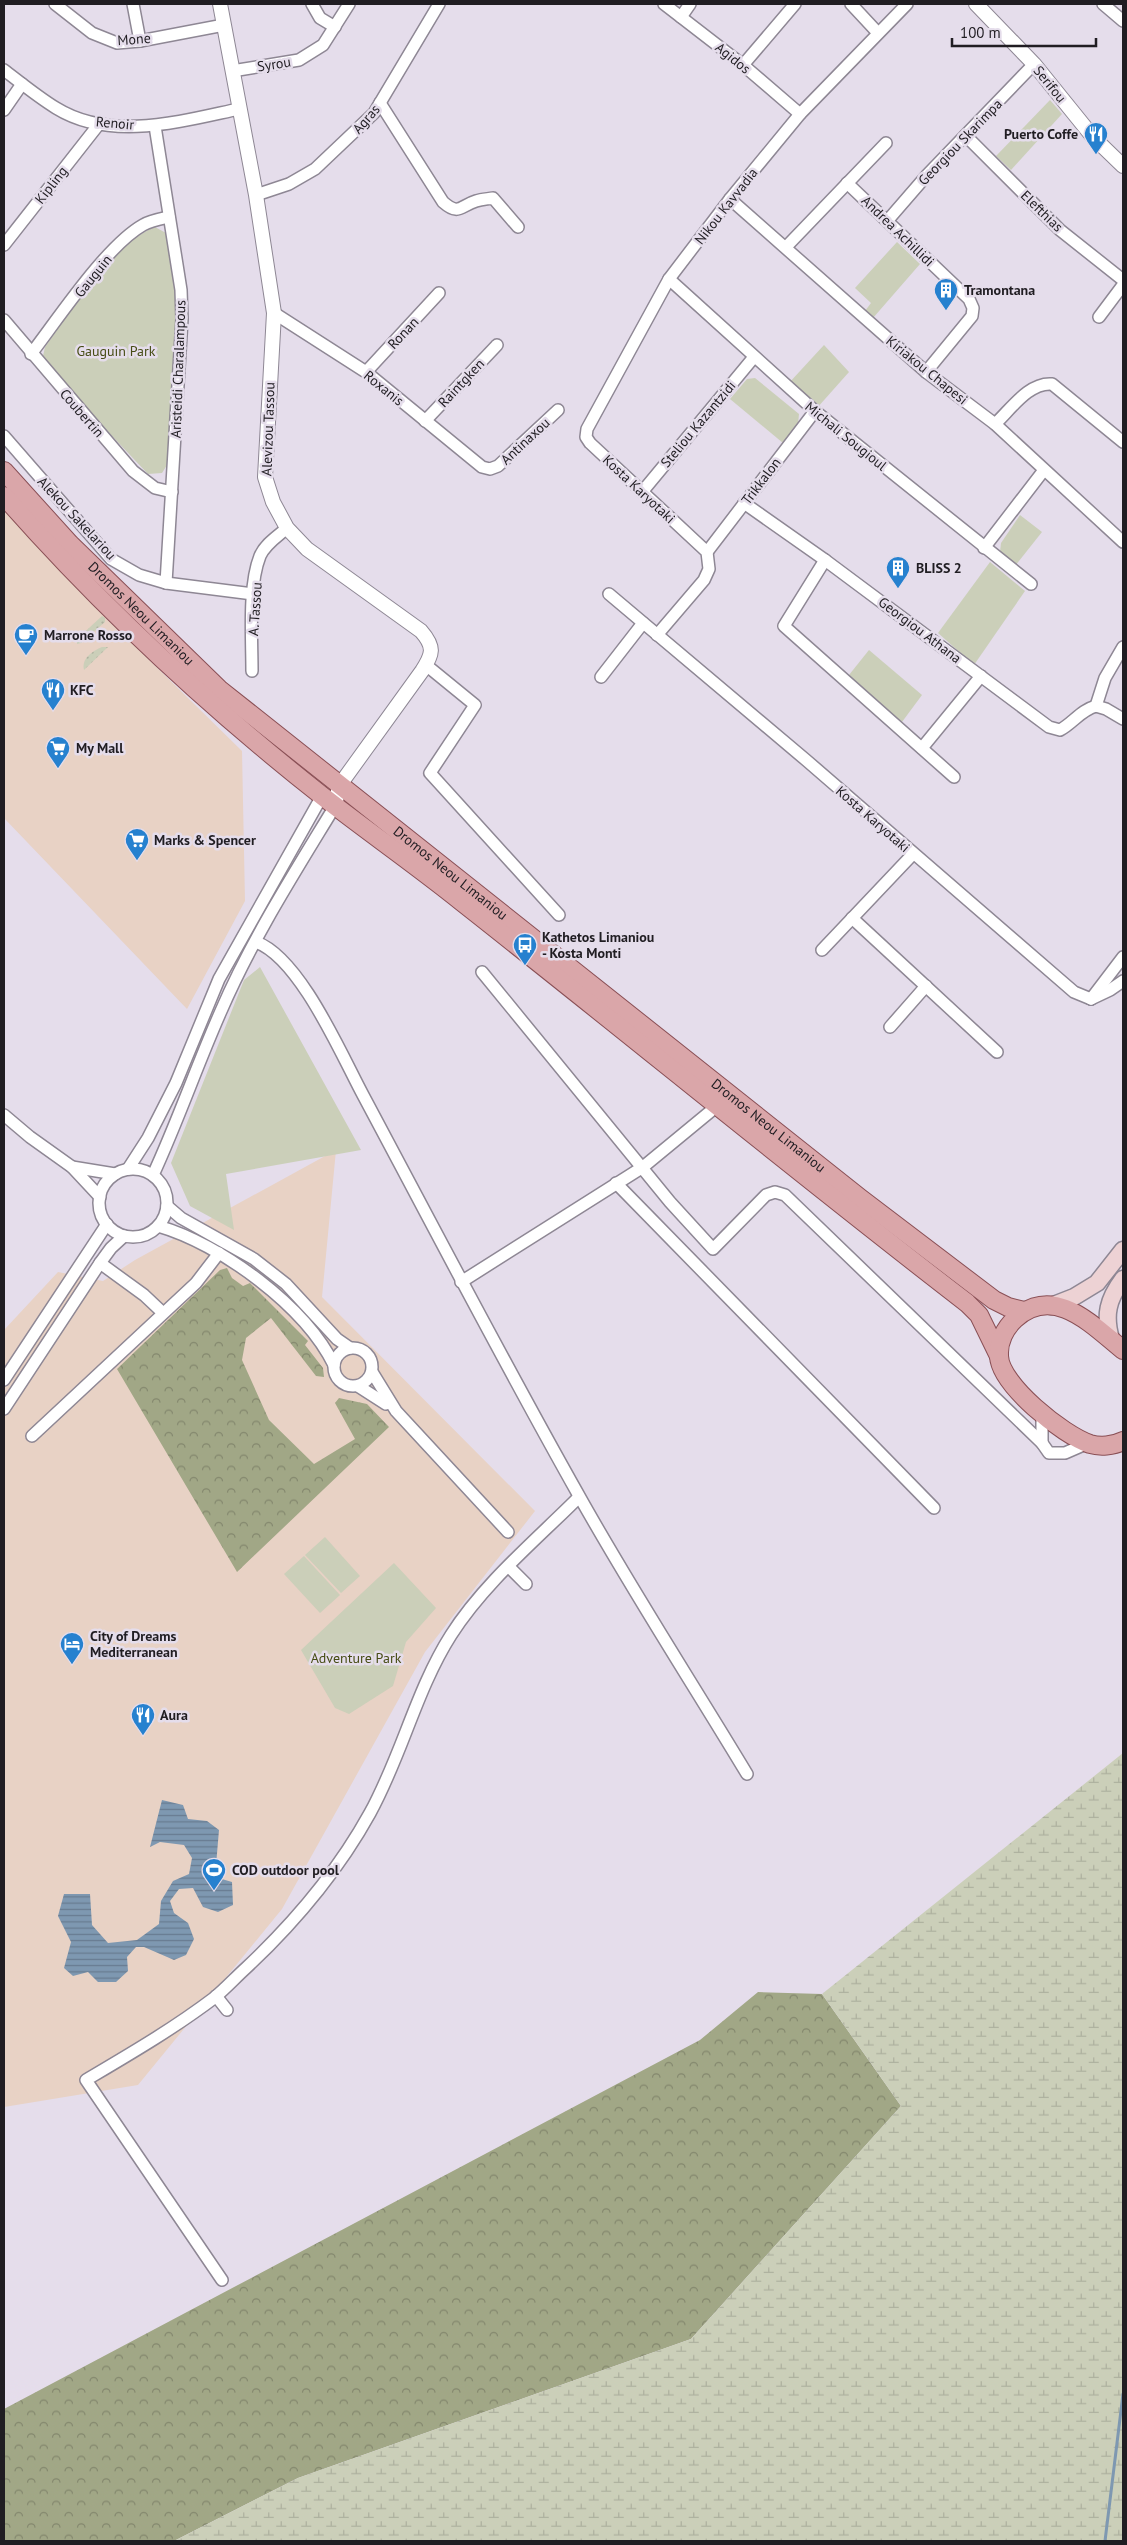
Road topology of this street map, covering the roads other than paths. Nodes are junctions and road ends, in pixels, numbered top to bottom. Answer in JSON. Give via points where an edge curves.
{"nodes":[{"id":1,"x":55,"y":4,"type":"edge"},
{"id":2,"x":133,"y":4,"type":"edge"},
{"id":3,"x":220,"y":4,"type":"edge"},
{"id":4,"x":312,"y":4,"type":"edge"},
{"id":5,"x":349,"y":4,"type":"edge"},
{"id":6,"x":439,"y":4,"type":"edge"},
{"id":7,"x":664,"y":4,"type":"edge"},
{"id":8,"x":690,"y":4,"type":"edge"},
{"id":9,"x":795,"y":4,"type":"edge"},
{"id":10,"x":851,"y":4,"type":"edge"},
{"id":11,"x":907,"y":4,"type":"edge"},
{"id":12,"x":976,"y":4,"type":"edge"},
{"id":13,"x":1103,"y":4,"type":"edge"},
{"id":14,"x":681,"y":17,"type":"junction"},
{"id":15,"x":1123,"y":21,"type":"edge"},
{"id":16,"x":224,"y":25,"type":"junction"},
{"id":17,"x":335,"y":27,"type":"junction"},
{"id":18,"x":878,"y":33,"type":"junction"},
{"id":19,"x":140,"y":41,"type":"junction"},
{"id":20,"x":1034,"y":64,"type":"junction"},
{"id":21,"x":743,"y":65,"type":"junction"},
{"id":22,"x":4,"y":70,"type":"edge"},
{"id":23,"x":232,"y":71,"type":"junction"},
{"id":24,"x":22,"y":84,"type":"junction"},
{"id":25,"x":380,"y":103,"type":"junction"},
{"id":26,"x":239,"y":109,"type":"junction"},
{"id":27,"x":4,"y":110,"type":"edge"},
{"id":28,"x":800,"y":114,"type":"junction"},
{"id":29,"x":99,"y":124,"type":"junction"},
{"id":30,"x":155,"y":126,"type":"junction"},
{"id":31,"x":966,"y":136,"type":"junction"},
{"id":32,"x":886,"y":144,"type":"dead end"},
{"id":33,"x":1123,"y":166,"type":"edge"},
{"id":34,"x":847,"y":183,"type":"junction"},
{"id":35,"x":256,"y":195,"type":"junction"},
{"id":36,"x":730,"y":198,"type":"junction"},
{"id":37,"x":169,"y":217,"type":"junction"},
{"id":38,"x":888,"y":220,"type":"junction"},
{"id":39,"x":518,"y":227,"type":"dead end"},
{"id":40,"x":4,"y":245,"type":"edge"},
{"id":41,"x":786,"y":247,"type":"junction"},
{"id":42,"x":669,"y":279,"type":"junction"},
{"id":43,"x":1123,"y":280,"type":"edge"},
{"id":44,"x":1123,"y":285,"type":"edge"},
{"id":45,"x":439,"y":293,"type":"dead end"},
{"id":46,"x":274,"y":313,"type":"junction"},
{"id":47,"x":1100,"y":317,"type":"dead end"},
{"id":48,"x":4,"y":320,"type":"edge"},
{"id":49,"x":496,"y":345,"type":"dead end"},
{"id":50,"x":31,"y":354,"type":"junction"},
{"id":51,"x":754,"y":357,"type":"junction"},
{"id":52,"x":366,"y":372,"type":"junction"},
{"id":53,"x":926,"y":372,"type":"junction"},
{"id":54,"x":558,"y":410,"type":"dead end"},
{"id":55,"x":815,"y":411,"type":"junction"},
{"id":56,"x":425,"y":421,"type":"junction"},
{"id":57,"x":995,"y":424,"type":"junction"},
{"id":58,"x":4,"y":436,"type":"edge"},
{"id":59,"x":586,"y":437,"type":"joint"},
{"id":60,"x":1123,"y":442,"type":"edge"},
{"id":61,"x":490,"y":469,"type":"joint"},
{"id":62,"x":4,"y":470,"type":"edge"},
{"id":63,"x":1044,"y":470,"type":"junction"},
{"id":64,"x":172,"y":492,"type":"junction"},
{"id":65,"x":642,"y":492,"type":"junction"},
{"id":66,"x":4,"y":496,"type":"edge"},
{"id":67,"x":744,"y":503,"type":"junction"},
{"id":68,"x":287,"y":528,"type":"junction"},
{"id":69,"x":1123,"y":542,"type":"edge"},
{"id":70,"x":984,"y":548,"type":"junction"},
{"id":71,"x":706,"y":552,"type":"junction"},
{"id":72,"x":824,"y":560,"type":"junction"},
{"id":73,"x":166,"y":584,"type":"junction"},
{"id":74,"x":1031,"y":584,"type":"dead end"},
{"id":75,"x":253,"y":594,"type":"junction"},
{"id":76,"x":608,"y":594,"type":"dead end"},
{"id":77,"x":643,"y":623,"type":"junction"},
{"id":78,"x":657,"y":635,"type":"junction"},
{"id":79,"x":1123,"y":647,"type":"edge"},
{"id":80,"x":426,"y":665,"type":"junction"},
{"id":81,"x":252,"y":672,"type":"dead end"},
{"id":82,"x":981,"y":676,"type":"junction"},
{"id":83,"x":602,"y":677,"type":"dead end"},
{"id":84,"x":1096,"y":706,"type":"junction"},
{"id":85,"x":1123,"y":720,"type":"edge"},
{"id":86,"x":922,"y":748,"type":"junction"},
{"id":87,"x":954,"y":777,"type":"dead end"},
{"id":88,"x":339,"y":786,"type":"junction"},
{"id":89,"x":329,"y":801,"type":"junction"},
{"id":90,"x":913,"y":854,"type":"junction"},
{"id":91,"x":559,"y":915,"type":"dead end"},
{"id":92,"x":852,"y":918,"type":"junction"},
{"id":93,"x":256,"y":942,"type":"junction"},
{"id":94,"x":822,"y":950,"type":"dead end"},
{"id":95,"x":1123,"y":957,"type":"edge"},
{"id":96,"x":482,"y":972,"type":"dead end"},
{"id":97,"x":1123,"y":981,"type":"edge"},
{"id":98,"x":926,"y":986,"type":"junction"},
{"id":99,"x":1091,"y":999,"type":"junction"},
{"id":100,"x":890,"y":1028,"type":"dead end"},
{"id":101,"x":997,"y":1052,"type":"dead end"},
{"id":102,"x":716,"y":1106,"type":"junction"},
{"id":103,"x":4,"y":1115,"type":"edge"},
{"id":104,"x":643,"y":1166,"type":"junction"},
{"id":105,"x":72,"y":1167,"type":"junction"},
{"id":106,"x":128,"y":1169,"type":"junction"},
{"id":107,"x":115,"y":1174,"type":"junction"},
{"id":108,"x":153,"y":1175,"type":"junction"},
{"id":109,"x":616,"y":1184,"type":"junction"},
{"id":110,"x":100,"y":1197,"type":"junction"},
{"id":111,"x":167,"y":1206,"type":"junction"},
{"id":112,"x":106,"y":1224,"type":"junction"},
{"id":113,"x":158,"y":1226,"type":"junction"},
{"id":114,"x":124,"y":1236,"type":"junction"},
{"id":115,"x":1123,"y":1250,"type":"edge"},
{"id":116,"x":219,"y":1253,"type":"junction"},
{"id":117,"x":100,"y":1264,"type":"junction"},
{"id":118,"x":1123,"y":1279,"type":"edge"},
{"id":119,"x":461,"y":1282,"type":"junction"},
{"id":120,"x":1051,"y":1306,"type":"junction"},
{"id":121,"x":1024,"y":1311,"type":"junction"},
{"id":122,"x":162,"y":1312,"type":"junction"},
{"id":123,"x":1117,"y":1345,"type":"edge"},
{"id":124,"x":350,"y":1348,"type":"junction"},
{"id":125,"x":998,"y":1356,"type":"junction"},
{"id":126,"x":334,"y":1365,"type":"junction"},
{"id":127,"x":372,"y":1372,"type":"junction"},
{"id":128,"x":4,"y":1380,"type":"edge"},
{"id":129,"x":358,"y":1386,"type":"junction"},
{"id":130,"x":4,"y":1409,"type":"edge"},
{"id":131,"x":396,"y":1411,"type":"junction"},
{"id":132,"x":1042,"y":1413,"type":"junction"},
{"id":133,"x":32,"y":1436,"type":"dead end"},
{"id":134,"x":1123,"y":1441,"type":"edge"},
{"id":135,"x":1042,"y":1443,"type":"junction"},
{"id":136,"x":1088,"y":1443,"type":"junction"},
{"id":137,"x":579,"y":1497,"type":"junction"},
{"id":138,"x":934,"y":1508,"type":"dead end"},
{"id":139,"x":508,"y":1532,"type":"dead end"},
{"id":140,"x":509,"y":1567,"type":"junction"},
{"id":141,"x":526,"y":1584,"type":"dead end"},
{"id":142,"x":747,"y":1774,"type":"dead end"},
{"id":143,"x":216,"y":1996,"type":"junction"},
{"id":144,"x":227,"y":2010,"type":"dead end"},
{"id":145,"x":222,"y":2280,"type":"dead end"}],
"edges":[{"from":1,"to":19,"type":"street","name":"Mone","via":[[92,33],[117,43]]},
{"from":2,"to":19,"type":"street"},
{"from":3,"to":16,"type":"street","name":"Alevizou Tassou"},
{"from":4,"to":17,"type":"street","via":[[320,18]]},
{"from":5,"to":17,"type":"street","name":"Syrou"},
{"from":6,"to":25,"type":"street","name":"Agras"},
{"from":7,"to":14,"type":"street","name":"Agidos"},
{"from":8,"to":14,"type":"street"},
{"from":9,"to":21,"type":"street"},
{"from":10,"to":18,"type":"street"},
{"from":11,"to":18,"type":"street","name":"Nikou Kavvadia"},
{"from":12,"to":20,"type":"street","name":"Serifou"},
{"from":13,"to":15,"type":"street"},
{"from":14,"to":21,"type":"street","name":"Agidos"},
{"from":16,"to":19,"type":"street","name":"Mone"},
{"from":16,"to":23,"type":"street","name":"Alevizou Tassou"},
{"from":17,"to":23,"type":"street","name":"Syrou","via":[[323,46],[299,60]]},
{"from":18,"to":28,"type":"street","name":"Nikou Kavvadia"},
{"from":20,"to":31,"type":"street","name":"Georgiou Skarimpa"},
{"from":20,"to":33,"type":"street","name":"Serifou","via":[[1093,137]]},
{"from":21,"to":28,"type":"street","name":"Agidos"},
{"from":22,"to":24,"type":"street","name":"Renoir"},
{"from":23,"to":26,"type":"street","name":"Alevizou Tassou"},
{"from":24,"to":27,"type":"street"},
{"from":24,"to":29,"type":"street","name":"Renoir","via":[[58,109]]},
{"from":25,"to":35,"type":"street","name":"Agras","via":[[374,113],[315,169],[288,184]]},
{"from":25,"to":39,"type":"street","via":[[443,202],[460,210],[475,201],[493,198]]},
{"from":26,"to":30,"type":"street","name":"Renoir"},
{"from":26,"to":35,"type":"street","name":"Alevizou Tassou"},
{"from":28,"to":36,"type":"street","name":"Nikou Kavvadia"},
{"from":29,"to":30,"type":"street","name":"Renoir"},
{"from":29,"to":40,"type":"street","name":"Kipling"},
{"from":30,"to":37,"type":"street","name":"Aristeidi Charalampous"},
{"from":31,"to":38,"type":"street","name":"Georgiou Skarimpa"},
{"from":31,"to":43,"type":"street","name":"Elefthias","via":[[1060,230]]},
{"from":32,"to":34,"type":"street"},
{"from":34,"to":38,"type":"street","name":"Andrea Achillidi"},
{"from":34,"to":41,"type":"street"},
{"from":35,"to":46,"type":"street","name":"Alevizou Tassou"},
{"from":36,"to":41,"type":"street","name":"Kiriakou Chapesi"},
{"from":36,"to":42,"type":"street","name":"Nikou Kavvadia"},
{"from":37,"to":50,"type":"street","name":"Gauguin","via":[[145,224],[130,233]]},
{"from":37,"to":64,"type":"street","name":"Aristeidi Charalampous","via":[[181,290],[182,319]]},
{"from":38,"to":53,"type":"street","name":"Andrea Achillidi","via":[[969,299],[973,308],[972,316]]},
{"from":41,"to":53,"type":"street","name":"Kiriakou Chapesi"},
{"from":42,"to":51,"type":"street","name":"Michali Sougioul"},
{"from":42,"to":59,"type":"street","name":"Nikou Kavvadia","via":[[587,429]]},
{"from":44,"to":47,"type":"street"},
{"from":45,"to":52,"type":"street","name":"Ronan"},
{"from":46,"to":52,"type":"street","name":"Roxanis"},
{"from":46,"to":68,"type":"street","name":"Alevizou Tassou","via":[[265,477],[273,502]]},
{"from":48,"to":50,"type":"street","name":"Coubertin"},
{"from":49,"to":56,"type":"street","name":"Raintgken"},
{"from":50,"to":64,"type":"street","name":"Coubertin","via":[[133,471],[155,488]]},
{"from":51,"to":55,"type":"street","name":"Michali Sougioul"},
{"from":51,"to":65,"type":"street","name":"Steliou Kazantzidi"},
{"from":52,"to":56,"type":"street","name":"Roxanis"},
{"from":53,"to":57,"type":"street","name":"Kiriakou Chapesi"},
{"from":54,"to":61,"type":"street","name":"Antinaxou","via":[[498,466]]},
{"from":55,"to":67,"type":"street","name":"Trikkalon"},
{"from":55,"to":70,"type":"street","name":"Michali Sougioul"},
{"from":56,"to":61,"type":"street","name":"Roxanis","via":[[482,467]]},
{"from":57,"to":60,"type":"street","via":[[1034,386],[1052,384]]},
{"from":57,"to":63,"type":"street","name":"Kiriakou Chapesi"},
{"from":58,"to":73,"type":"street","name":"Alekou Sakelariou","via":[[111,559],[139,575]]},
{"from":59,"to":65,"type":"street","name":"Kosta Karyotaki"},
{"from":62,"to":88,"type":"main road","name":"Dromos Neou Limaniou","via":[[77,551],[220,689]]},
{"from":63,"to":69,"type":"street","name":"Kiriakou Chapesi"},
{"from":63,"to":70,"type":"street"},
{"from":64,"to":73,"type":"street","name":"Aristeidi Charalampous"},
{"from":65,"to":71,"type":"street","name":"Kosta Karyotaki"},
{"from":66,"to":89,"type":"main road","name":"Dromos Neou Limaniou","via":[[94,593],[188,681]]},
{"from":67,"to":71,"type":"street","name":"Trikkalon"},
{"from":67,"to":72,"type":"street","name":"Georgiou Athana"},
{"from":68,"to":75,"type":"street","name":"A. Tassou","via":[[260,555]]},
{"from":68,"to":80,"type":"street","name":"Alevizou Tassou","via":[[307,549],[421,631],[430,642],[431,654]]},
{"from":70,"to":74,"type":"street","name":"Michali Sougioul"},
{"from":71,"to":78,"type":"street","via":[[709,570],[704,580]]},
{"from":72,"to":82,"type":"street","name":"Georgiou Athana"},
{"from":72,"to":86,"type":"street","via":[[784,626]]},
{"from":73,"to":75,"type":"street","name":"Alekou Sakelariou"},
{"from":75,"to":81,"type":"street","name":"A. Tassou"},
{"from":76,"to":77,"type":"street","name":"Kosta Karyotaki"},
{"from":77,"to":78,"type":"street","name":"Kosta Karyotaki"},
{"from":77,"to":83,"type":"street"},
{"from":78,"to":90,"type":"street","name":"Kosta Karyotaki"},
{"from":79,"to":84,"type":"street","via":[[1105,678]]},
{"from":80,"to":88,"type":"street","name":"Alevizou Tassou"},
{"from":80,"to":91,"type":"street","via":[[475,705],[430,773]]},
{"from":82,"to":84,"type":"street","name":"Georgiou Athana","via":[[1049,727],[1060,730],[1070,725],[1086,708]]},
{"from":82,"to":86,"type":"street"},
{"from":84,"to":85,"type":"street"},
{"from":86,"to":87,"type":"street"},
{"from":88,"to":89,"type":"street"},
{"from":88,"to":121,"type":"main road","name":"Dromos Neou Limaniou","via":[[860,1198],[994,1300]]},
{"from":89,"to":93,"type":"street"},
{"from":89,"to":102,"type":"main road","name":"Dromos Neou Limaniou","via":[[459,899]]},
{"from":89,"to":106,"type":"street","via":[[232,954],[217,982],[176,1082],[148,1138]]},
{"from":90,"to":92,"type":"street"},
{"from":90,"to":99,"type":"street","name":"Kosta Karyotaki","via":[[1074,992]]},
{"from":92,"to":94,"type":"street"},
{"from":92,"to":98,"type":"street"},
{"from":93,"to":108,"type":"street","via":[[221,1010]]},
{"from":93,"to":119,"type":"street","via":[[282,961],[315,1006]]},
{"from":95,"to":99,"type":"street"},
{"from":96,"to":104,"type":"street"},
{"from":97,"to":99,"type":"street"},
{"from":98,"to":100,"type":"street"},
{"from":98,"to":101,"type":"street"},
{"from":102,"to":104,"type":"street"},
{"from":102,"to":125,"type":"main road","name":"Dromos Neou Limaniou","via":[[967,1303],[979,1315]]},
{"from":103,"to":105,"type":"street"},
{"from":104,"to":109,"type":"street"},
{"from":104,"to":135,"type":"street","via":[[670,1202],[713,1249],[766,1195],[775,1192],[785,1195]]},
{"from":105,"to":107,"type":"street"},
{"from":105,"to":110,"type":"street"},
{"from":106,"to":107,"type":"street"},
{"from":106,"to":108,"type":"street"},
{"from":107,"to":110,"type":"street","via":[[105,1184]]},
{"from":108,"to":111,"type":"street","via":[[163,1186]]},
{"from":109,"to":119,"type":"street"},
{"from":109,"to":138,"type":"street"},
{"from":110,"to":112,"type":"street","via":[[100,1211]]},
{"from":111,"to":113,"type":"street"},
{"from":111,"to":124,"type":"street","via":[[181,1218],[254,1259],[286,1284],[337,1339]]},
{"from":112,"to":114,"type":"street"},
{"from":112,"to":128,"type":"street"},
{"from":113,"to":114,"type":"street","via":[[139,1236]]},
{"from":113,"to":116,"type":"street"},
{"from":114,"to":117,"type":"street"},
{"from":115,"to":120,"type":"main road","via":[[1097,1284]]},
{"from":116,"to":122,"type":"street","via":[[196,1283]]},
{"from":116,"to":126,"type":"street","via":[[247,1270],[283,1302],[326,1348]]},
{"from":117,"to":122,"type":"street"},
{"from":117,"to":130,"type":"street"},
{"from":118,"to":123,"type":"main road","via":[[1107,1306],[1108,1328]]},
{"from":119,"to":137,"type":"street"},
{"from":120,"to":121,"type":"main road"},
{"from":120,"to":123,"type":"main road","via":[[1081,1315]]},
{"from":121,"to":125,"type":"main road","via":[[1008,1326],[1001,1339]]},
{"from":122,"to":133,"type":"street"},
{"from":124,"to":126,"type":"street","via":[[341,1352]]},
{"from":124,"to":127,"type":"street","via":[[360,1348],[368,1354]]},
{"from":125,"to":132,"type":"main road","name":"Dromos Neou Limaniou","via":[[1009,1380]]},
{"from":126,"to":129,"type":"street","via":[[339,1380],[348,1386]]},
{"from":127,"to":129,"type":"street","via":[[367,1381]]},
{"from":127,"to":131,"type":"street"},
{"from":129,"to":131,"type":"street"},
{"from":131,"to":139,"type":"street"},
{"from":132,"to":135,"type":"street"},
{"from":132,"to":136,"type":"main road","name":"Dromos Neou Limaniou"},
{"from":134,"to":136,"type":"main road","via":[[1105,1445]]},
{"from":135,"to":136,"type":"street","via":[[1049,1453],[1065,1453]]},
{"from":137,"to":140,"type":"street"},
{"from":137,"to":142,"type":"street"},
{"from":140,"to":141,"type":"street"},
{"from":140,"to":143,"type":"street","via":[[477,1600],[452,1633],[434,1664],[385,1784],[328,1876],[281,1935]]},
{"from":143,"to":144,"type":"street"},
{"from":143,"to":145,"type":"street","via":[[156,2039],[86,2080]]}]}
